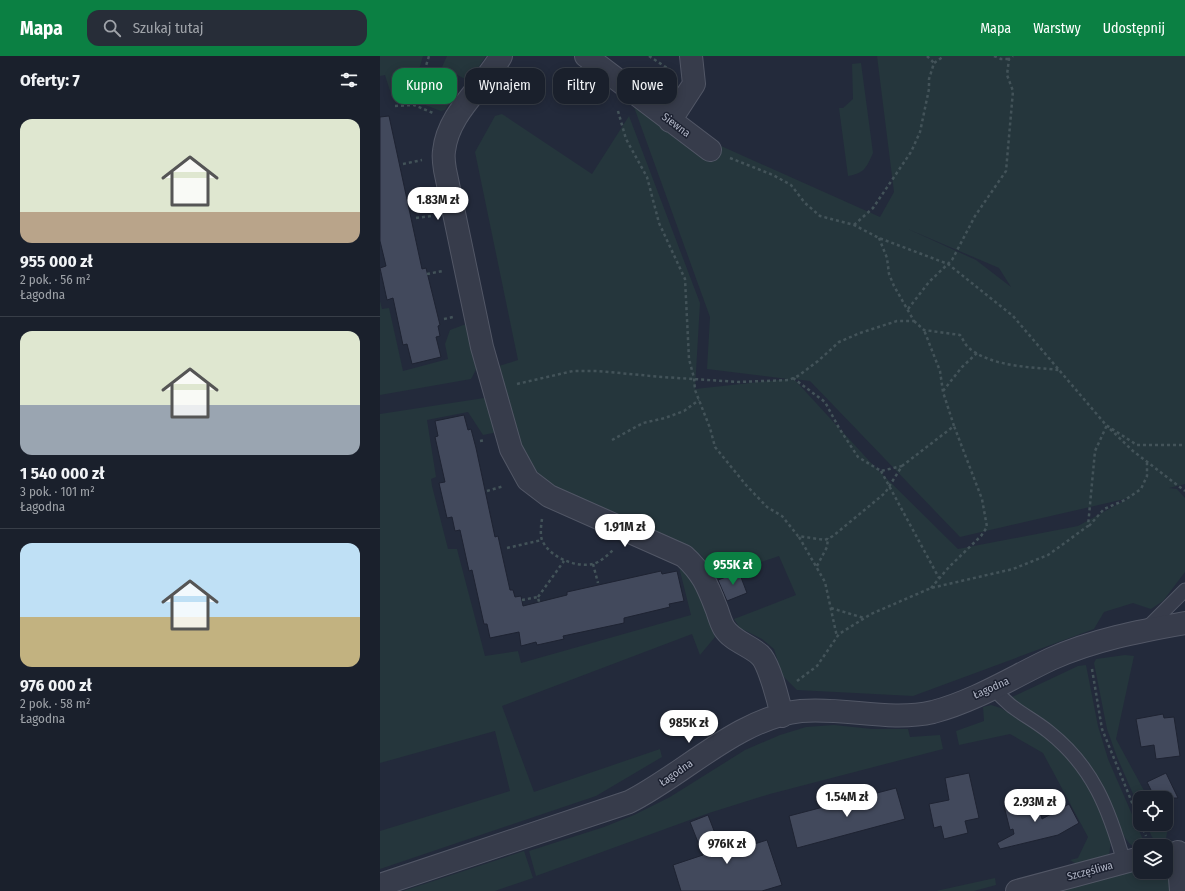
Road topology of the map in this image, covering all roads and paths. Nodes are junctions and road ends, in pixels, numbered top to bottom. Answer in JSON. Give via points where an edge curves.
{"nodes":[{"id":1,"x":429,"y":56,"type":"edge"},
{"id":2,"x":501,"y":56,"type":"edge"},
{"id":3,"x":586,"y":56,"type":"edge"},
{"id":4,"x":691,"y":56,"type":"edge"},
{"id":5,"x":927,"y":56,"type":"edge"},
{"id":6,"x":944,"y":56,"type":"edge"},
{"id":7,"x":994,"y":56,"type":"edge"},
{"id":8,"x":1013,"y":56,"type":"edge"},
{"id":9,"x":1009,"y":59,"type":"junction"},
{"id":10,"x":934,"y":63,"type":"junction"},
{"id":11,"x":616,"y":79,"type":"junction"},
{"id":12,"x":414,"y":105,"type":"junction"},
{"id":13,"x":395,"y":106,"type":"dead end"},
{"id":14,"x":670,"y":121,"type":"junction"},
{"id":15,"x":453,"y":122,"type":"junction"},
{"id":16,"x":710,"y":150,"type":"joint"},
{"id":17,"x":854,"y":225,"type":"junction"},
{"id":18,"x":879,"y":238,"type":"junction"},
{"id":19,"x":948,"y":264,"type":"junction"},
{"id":20,"x":908,"y":309,"type":"junction"},
{"id":21,"x":914,"y":321,"type":"junction"},
{"id":22,"x":924,"y":330,"type":"junction"},
{"id":23,"x":977,"y":353,"type":"junction"},
{"id":24,"x":1060,"y":370,"type":"junction"},
{"id":25,"x":694,"y":378,"type":"junction"},
{"id":26,"x":793,"y":378,"type":"junction"},
{"id":27,"x":495,"y":390,"type":"junction"},
{"id":28,"x":943,"y":392,"type":"junction"},
{"id":29,"x":699,"y":400,"type":"junction"},
{"id":30,"x":1106,"y":425,"type":"junction"},
{"id":31,"x":954,"y":426,"type":"junction"},
{"id":32,"x":612,"y":440,"type":"dead end"},
{"id":33,"x":1185,"y":445,"type":"edge"},
{"id":34,"x":1147,"y":463,"type":"junction"},
{"id":35,"x":902,"y":466,"type":"junction"},
{"id":36,"x":881,"y":470,"type":"junction"},
{"id":37,"x":890,"y":487,"type":"junction"},
{"id":38,"x":1185,"y":491,"type":"edge"},
{"id":39,"x":549,"y":496,"type":"junction"},
{"id":40,"x":1088,"y":526,"type":"junction"},
{"id":41,"x":626,"y":530,"type":"junction"},
{"id":42,"x":798,"y":536,"type":"junction"},
{"id":43,"x":828,"y":538,"type":"junction"},
{"id":44,"x":542,"y":540,"type":"junction"},
{"id":45,"x":507,"y":548,"type":"dead end"},
{"id":46,"x":564,"y":561,"type":"junction"},
{"id":47,"x":593,"y":564,"type":"junction"},
{"id":48,"x":817,"y":567,"type":"junction"},
{"id":49,"x":939,"y":578,"type":"junction"},
{"id":50,"x":598,"y":583,"type":"dead end"},
{"id":51,"x":931,"y":588,"type":"junction"},
{"id":52,"x":1185,"y":590,"type":"edge"},
{"id":53,"x":538,"y":597,"type":"junction"},
{"id":54,"x":522,"y":600,"type":"dead end"},
{"id":55,"x":539,"y":602,"type":"dead end"},
{"id":56,"x":831,"y":608,"type":"junction"},
{"id":57,"x":865,"y":618,"type":"junction"},
{"id":58,"x":1185,"y":624,"type":"edge"},
{"id":59,"x":1145,"y":630,"type":"junction"},
{"id":60,"x":837,"y":637,"type":"junction"},
{"id":61,"x":1087,"y":645,"type":"junction"},
{"id":62,"x":994,"y":688,"type":"junction"},
{"id":63,"x":780,"y":706,"type":"junction"},
{"id":64,"x":1133,"y":805,"type":"edge"},
{"id":65,"x":1176,"y":853,"type":"edge"},
{"id":66,"x":1132,"y":860,"type":"edge"},
{"id":67,"x":380,"y":884,"type":"edge"},
{"id":68,"x":1017,"y":891,"type":"edge"},
{"id":69,"x":1181,"y":891,"type":"edge"}],
"edges":[{"from":1,"to":12,"type":"path"},
{"from":2,"to":15,"type":"street"},
{"from":3,"to":11,"type":"street","name":"Siewna"},
{"from":4,"to":14,"type":"street","via":[[694,84]]},
{"from":5,"to":10,"type":"path"},
{"from":6,"to":10,"type":"path"},
{"from":7,"to":9,"type":"path"},
{"from":8,"to":9,"type":"path"},
{"from":9,"to":19,"type":"path","via":[[1007,75],[1013,91],[1006,171],[998,185],[986,197]]},
{"from":10,"to":17,"type":"path","via":[[920,132],[911,152],[873,208]]},
{"from":11,"to":14,"type":"street","name":"Siewna"},
{"from":11,"to":25,"type":"path","via":[[616,100],[626,139],[647,177],[659,223],[685,278],[688,359]]},
{"from":12,"to":13,"type":"path"},
{"from":12,"to":15,"type":"path"},
{"from":14,"to":16,"type":"street","name":"Siewna"},
{"from":15,"to":27,"type":"street","via":[[443,153],[445,170],[482,348]]},
{"from":16,"to":17,"type":"path","via":[[791,184],[805,203],[820,216]]},
{"from":17,"to":18,"type":"path"},
{"from":18,"to":19,"type":"path"},
{"from":18,"to":20,"type":"path","via":[[887,258],[889,274]]},
{"from":19,"to":20,"type":"path","via":[[929,282]]},
{"from":19,"to":24,"type":"path","via":[[1013,316]]},
{"from":20,"to":21,"type":"path"},
{"from":21,"to":22,"type":"path"},
{"from":21,"to":26,"type":"path","via":[[891,322],[839,342],[818,361]]},
{"from":22,"to":23,"type":"path","via":[[960,335],[968,347]]},
{"from":22,"to":28,"type":"path","via":[[940,371]]},
{"from":23,"to":24,"type":"path","via":[[995,361]]},
{"from":23,"to":28,"type":"path","via":[[962,367]]},
{"from":24,"to":30,"type":"path"},
{"from":25,"to":26,"type":"path","via":[[757,382]]},
{"from":25,"to":27,"type":"path","via":[[572,371]]},
{"from":25,"to":29,"type":"path"},
{"from":26,"to":36,"type":"path","via":[[825,402],[858,457]]},
{"from":27,"to":39,"type":"street","via":[[511,449],[528,480]]},
{"from":28,"to":31,"type":"path"},
{"from":29,"to":32,"type":"path","via":[[684,411],[643,423]]},
{"from":29,"to":42,"type":"path","via":[[715,447],[746,485],[767,507],[782,516]]},
{"from":30,"to":33,"type":"path","via":[[1137,445]]},
{"from":30,"to":34,"type":"path"},
{"from":30,"to":40,"type":"path","via":[[1095,451]]},
{"from":31,"to":35,"type":"path"},
{"from":31,"to":49,"type":"path","via":[[982,499],[987,527]]},
{"from":34,"to":38,"type":"path"},
{"from":34,"to":40,"type":"path","via":[[1147,476],[1141,489],[1126,500],[1104,509]]},
{"from":35,"to":36,"type":"path"},
{"from":35,"to":37,"type":"path"},
{"from":36,"to":37,"type":"path"},
{"from":37,"to":43,"type":"path","via":[[870,508]]},
{"from":37,"to":49,"type":"path"},
{"from":39,"to":41,"type":"street"},
{"from":39,"to":44,"type":"path","via":[[542,513]]},
{"from":40,"to":51,"type":"path","via":[[1048,555],[1013,569]]},
{"from":41,"to":47,"type":"path","via":[[619,544],[608,555]]},
{"from":41,"to":63,"type":"street","via":[[684,556],[697,567],[705,580],[724,628],[740,643],[762,657]]},
{"from":42,"to":43,"type":"path","via":[[825,540]]},
{"from":42,"to":48,"type":"path"},
{"from":43,"to":48,"type":"path","via":[[827,547]]},
{"from":44,"to":45,"type":"path"},
{"from":44,"to":46,"type":"path"},
{"from":46,"to":47,"type":"path"},
{"from":46,"to":53,"type":"path"},
{"from":47,"to":50,"type":"path"},
{"from":48,"to":56,"type":"path","via":[[825,582]]},
{"from":49,"to":51,"type":"path"},
{"from":51,"to":57,"type":"path"},
{"from":52,"to":59,"type":"lane"},
{"from":53,"to":54,"type":"path"},
{"from":53,"to":55,"type":"path"},
{"from":56,"to":57,"type":"path"},
{"from":56,"to":60,"type":"path"},
{"from":57,"to":60,"type":"path"},
{"from":58,"to":59,"type":"street","name":"Łagodna"},
{"from":59,"to":61,"type":"street","name":"Łagodna"},
{"from":60,"to":63,"type":"path","via":[[817,666]]},
{"from":61,"to":62,"type":"street","name":"Łagodna"},
{"from":61,"to":64,"type":"path","via":[[1102,729]]},
{"from":62,"to":63,"type":"street","name":"Łagodna","via":[[933,712],[905,716],[800,712]]},
{"from":62,"to":66,"type":"lane","via":[[1004,702],[1060,740],[1078,761],[1094,782]]},
{"from":63,"to":67,"type":"street","name":"Łagodna","via":[[759,724],[684,766],[649,792],[629,802]]},
{"from":65,"to":69,"type":"street"},
{"from":66,"to":68,"type":"street","name":"Szczęśliwa"}]}
